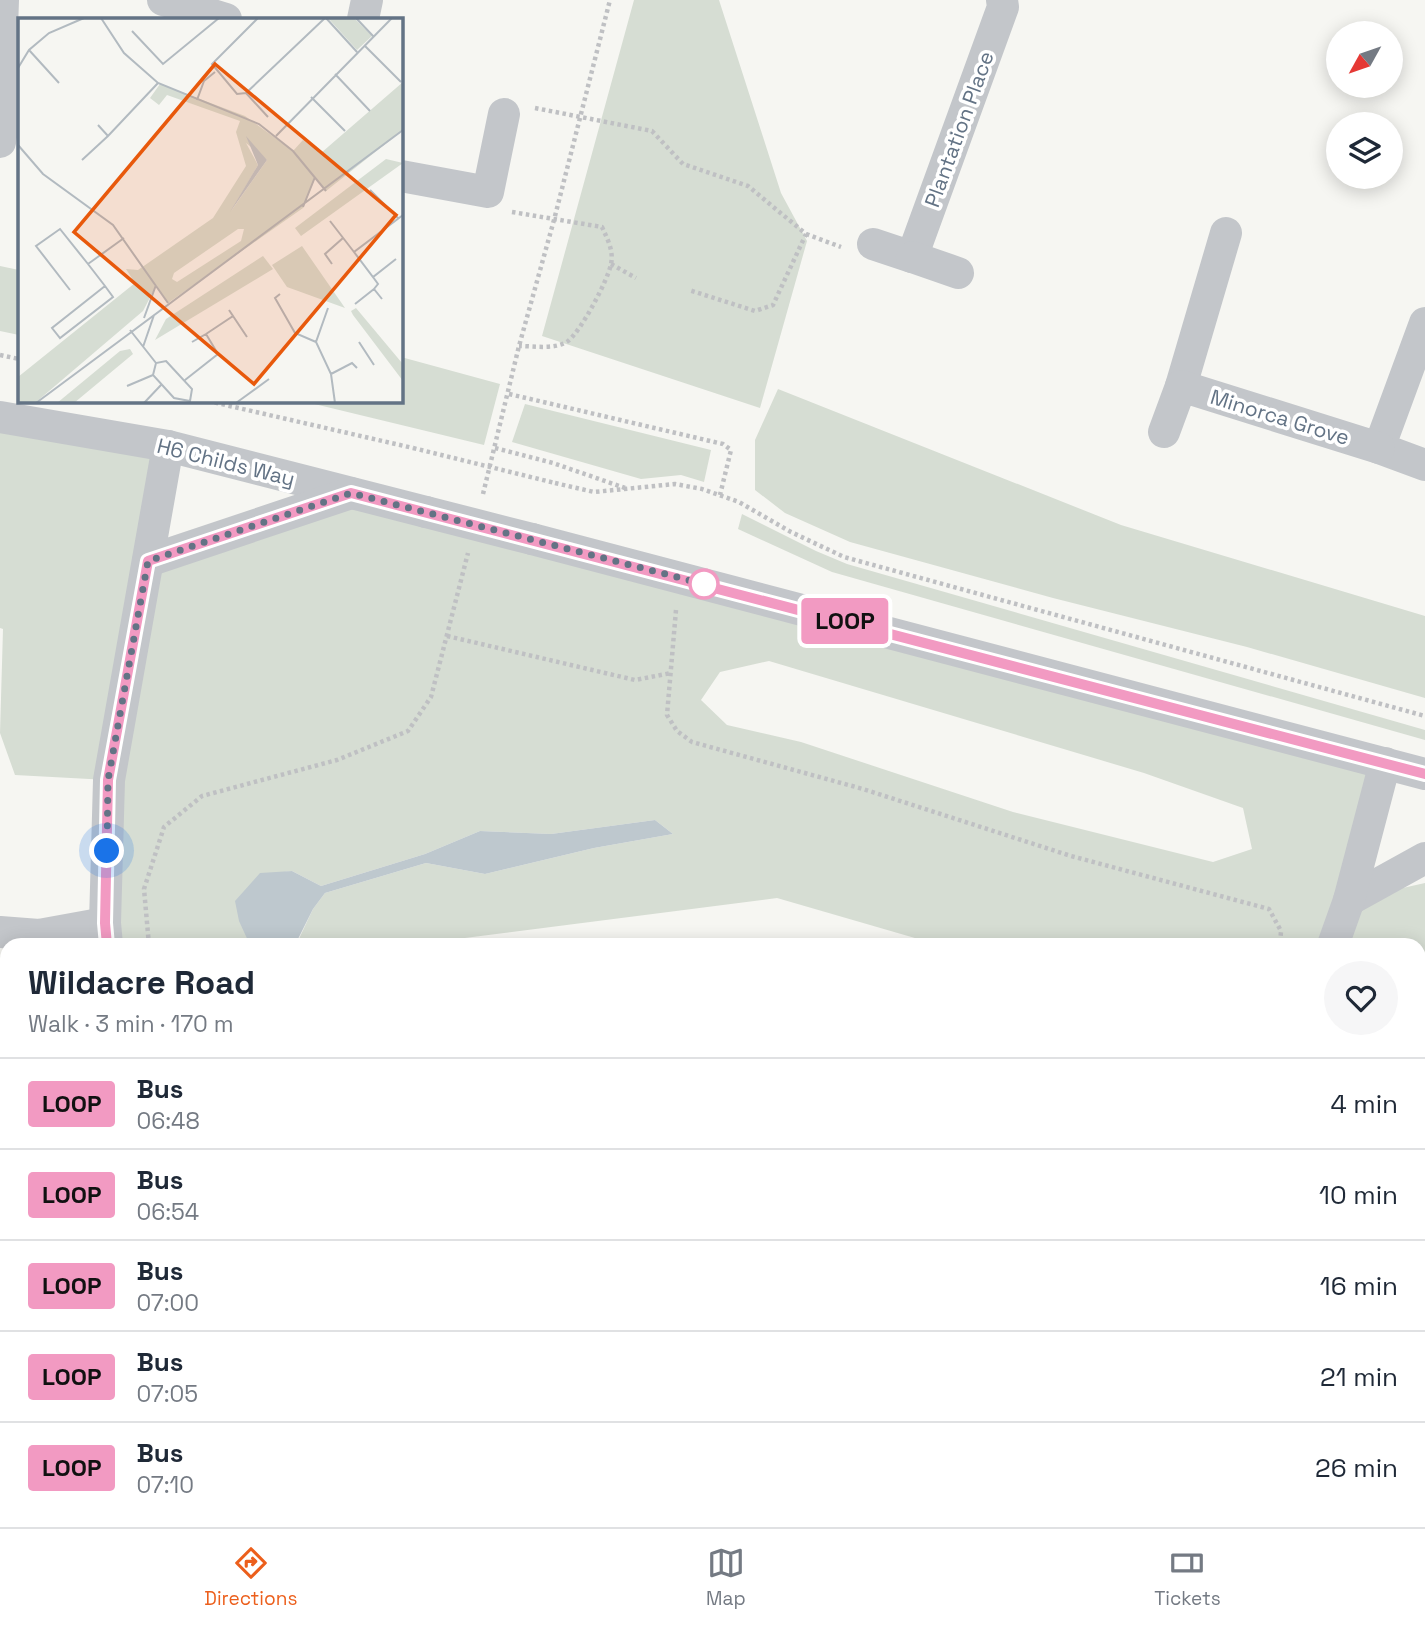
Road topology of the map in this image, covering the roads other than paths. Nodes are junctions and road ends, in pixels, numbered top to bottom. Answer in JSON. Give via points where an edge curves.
{"nodes":[{"id":1,"x":3,"y":0,"type":"edge"},
{"id":2,"x":163,"y":0,"type":"edge"},
{"id":3,"x":368,"y":0,"type":"edge"},
{"id":4,"x":1002,"y":0,"type":"edge"},
{"id":5,"x":223,"y":18,"type":"edge"},
{"id":6,"x":363,"y":18,"type":"edge"},
{"id":7,"x":504,"y":114,"type":"road end"},
{"id":8,"x":0,"y":142,"type":"edge"},
{"id":9,"x":0,"y":155,"type":"edge"},
{"id":10,"x":18,"y":158,"type":"edge"},
{"id":11,"x":402,"y":176,"type":"edge"},
{"id":12,"x":1226,"y":233,"type":"dead end"},
{"id":13,"x":873,"y":244,"type":"dead end"},
{"id":14,"x":912,"y":257,"type":"junction"},
{"id":15,"x":958,"y":273,"type":"dead end"},
{"id":16,"x":1425,"y":323,"type":"edge"},
{"id":17,"x":1181,"y":386,"type":"junction"},
{"id":18,"x":0,"y":417,"type":"edge"},
{"id":19,"x":1164,"y":432,"type":"dead end"},
{"id":20,"x":168,"y":446,"type":"junction"},
{"id":21,"x":1379,"y":448,"type":"junction"},
{"id":22,"x":1425,"y":465,"type":"edge"},
{"id":23,"x":351,"y":493,"type":"junction"},
{"id":24,"x":148,"y":561,"type":"junction"},
{"id":25,"x":1385,"y":763,"type":"junction"},
{"id":26,"x":1425,"y":774,"type":"edge"},
{"id":27,"x":1425,"y":858,"type":"edge"},
{"id":28,"x":1349,"y":900,"type":"junction"},
{"id":29,"x":0,"y":932,"type":"edge"},
{"id":30,"x":106,"y":934,"type":"edge"},
{"id":31,"x":1335,"y":938,"type":"edge"}],
"edges":[{"from":1,"to":8,"type":"street","via":[[2,29],[10,80]]},
{"from":2,"to":5,"type":"street"},
{"from":3,"to":6,"type":"street"},
{"from":4,"to":14,"type":"street","name":"Plantation Place"},
{"from":7,"to":11,"type":"street","via":[[488,191]]},
{"from":9,"to":10,"type":"street"},
{"from":12,"to":17,"type":"street"},
{"from":13,"to":14,"type":"street"},
{"from":14,"to":15,"type":"street"},
{"from":16,"to":21,"type":"street","name":"Minorca Grove"},
{"from":17,"to":19,"type":"street"},
{"from":17,"to":21,"type":"street","name":"Minorca Grove"},
{"from":18,"to":20,"type":"street","name":"H6 Childs Way"},
{"from":20,"to":23,"type":"street","name":"H6 Childs Way"},
{"from":20,"to":24,"type":"street"},
{"from":21,"to":22,"type":"street","name":"Minorca Grove"},
{"from":23,"to":24,"type":"street"},
{"from":23,"to":25,"type":"street","name":"H6 Childs Way","bridge":true},
{"from":24,"to":30,"type":"street","via":[[108,780]]},
{"from":25,"to":26,"type":"street","name":"H6 Childs Way"},
{"from":25,"to":28,"type":"street"},
{"from":27,"to":28,"type":"street"},
{"from":28,"to":31,"type":"street"},
{"from":29,"to":30,"type":"street"}]}
